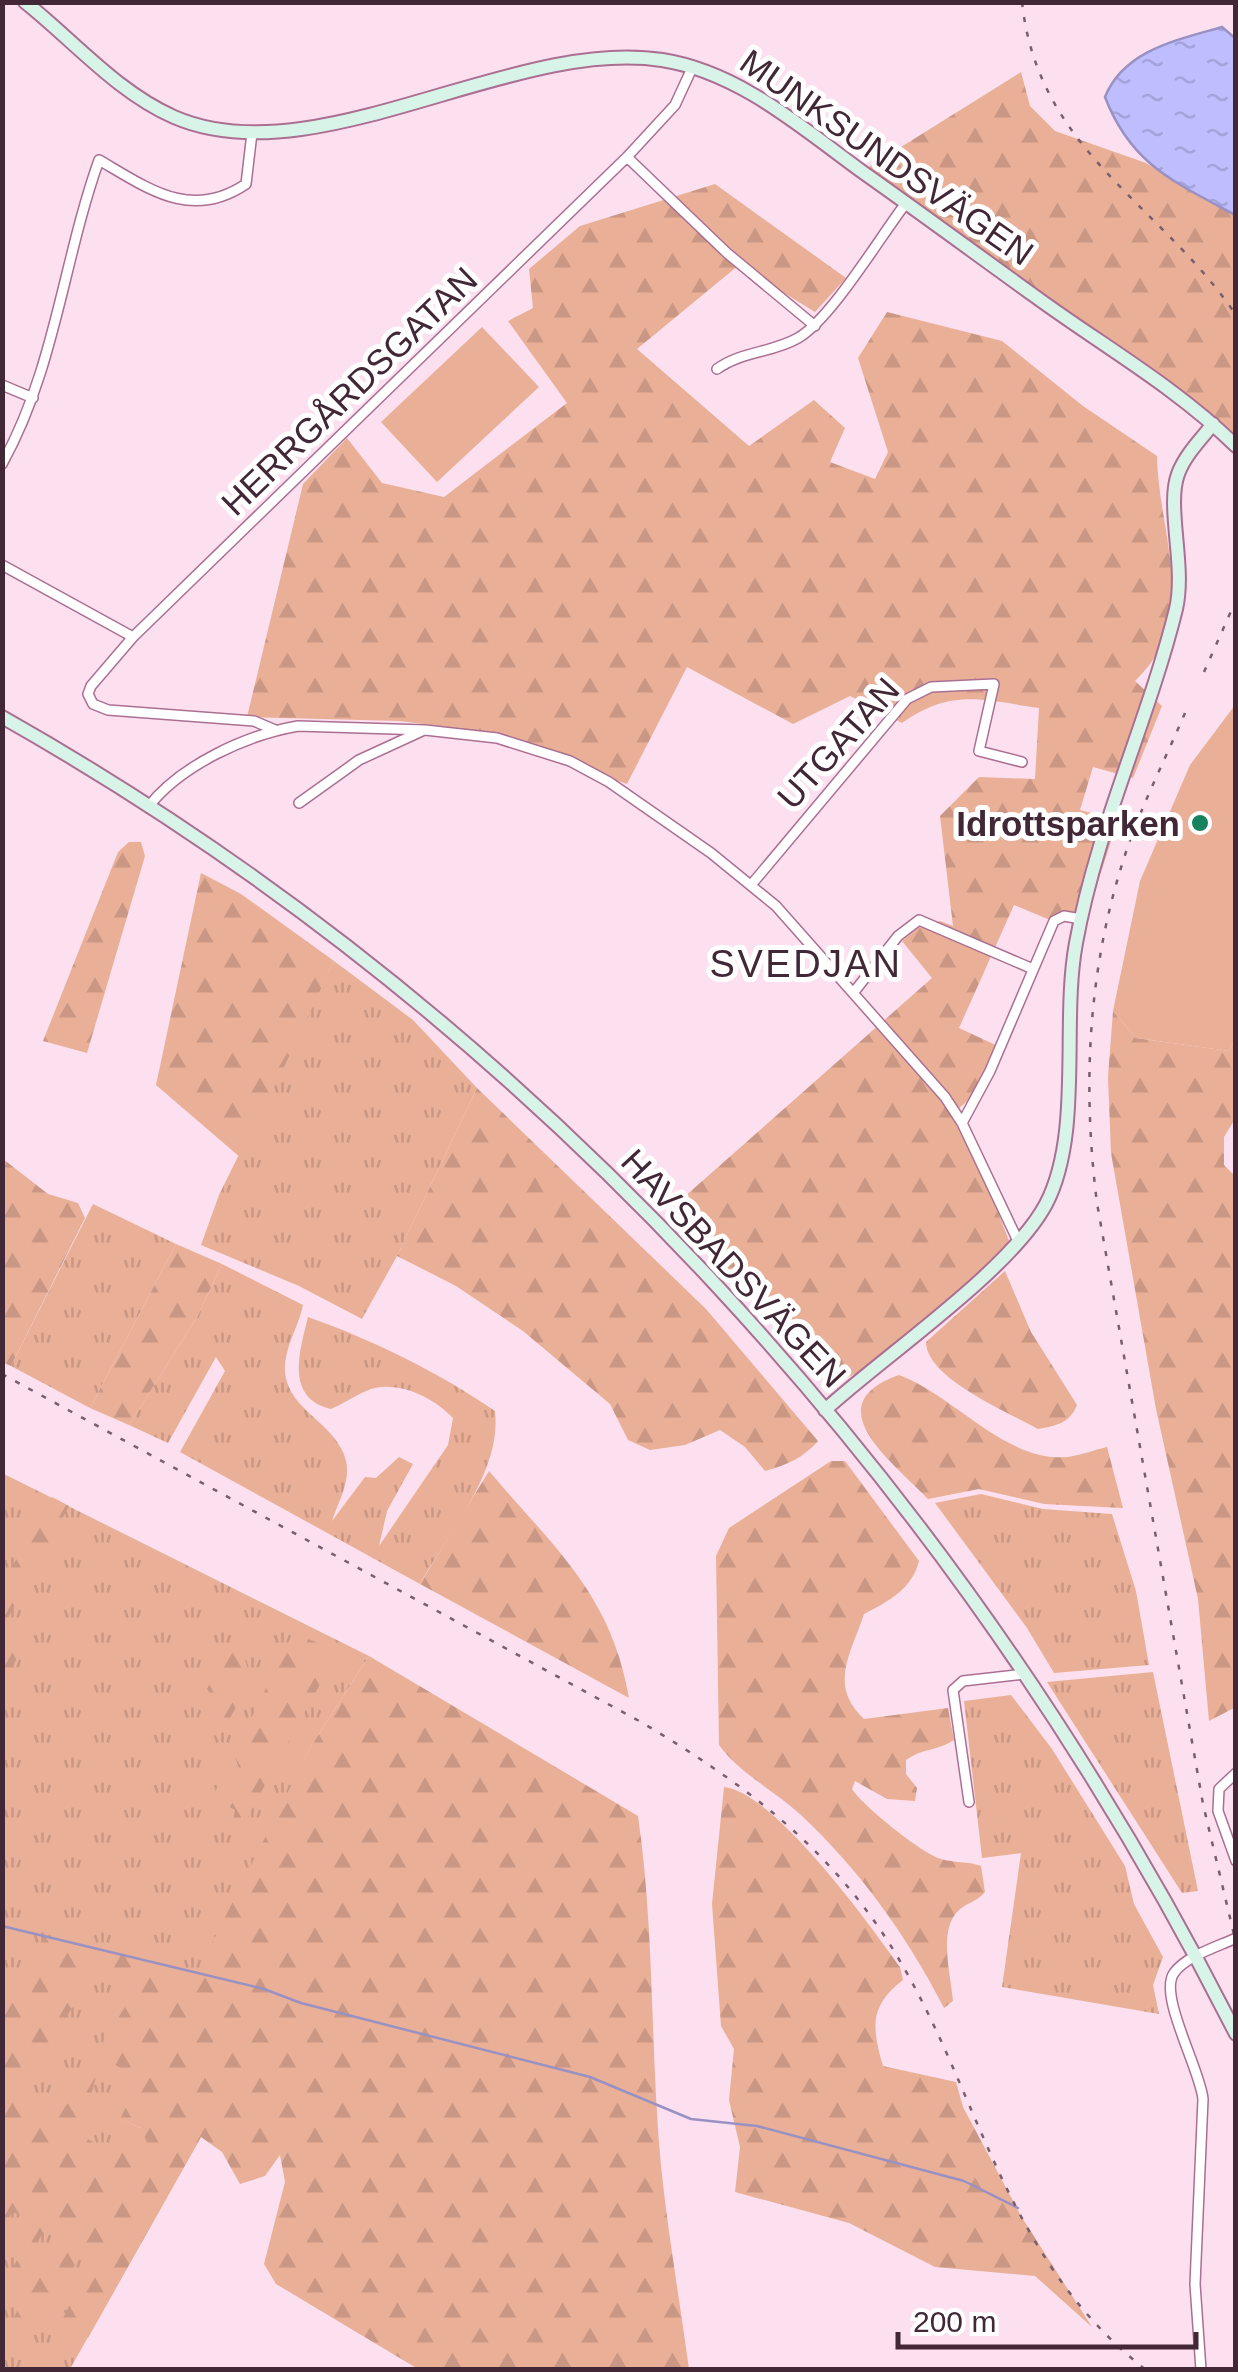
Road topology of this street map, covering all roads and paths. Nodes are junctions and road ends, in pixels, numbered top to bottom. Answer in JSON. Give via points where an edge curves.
{"nodes":[{"id":1,"x":25,"y":2,"type":"edge"},
{"id":2,"x":693,"y":66,"type":"junction"},
{"id":3,"x":252,"y":133,"type":"junction"},
{"id":4,"x":627,"y":157,"type":"junction"},
{"id":5,"x":906,"y":203,"type":"junction"},
{"id":6,"x":815,"y":326,"type":"junction"},
{"id":7,"x":717,"y":369,"type":"dead end"},
{"id":8,"x":2,"y":385,"type":"edge"},
{"id":9,"x":33,"y":398,"type":"junction"},
{"id":10,"x":1212,"y":424,"type":"junction"},
{"id":11,"x":1236,"y":446,"type":"edge"},
{"id":12,"x":2,"y":464,"type":"edge"},
{"id":13,"x":2,"y":565,"type":"edge"},
{"id":14,"x":134,"y":636,"type":"junction"},
{"id":15,"x":2,"y":717,"type":"edge"},
{"id":16,"x":274,"y":730,"type":"junction"},
{"id":17,"x":425,"y":730,"type":"junction"},
{"id":18,"x":1022,"y":762,"type":"dead end"},
{"id":19,"x":299,"y":803,"type":"dead end"},
{"id":20,"x":148,"y":807,"type":"junction"},
{"id":21,"x":751,"y":886,"type":"junction"},
{"id":22,"x":1081,"y":919,"type":"junction"},
{"id":23,"x":1033,"y":969,"type":"junction"},
{"id":24,"x":854,"y":992,"type":"junction"},
{"id":25,"x":962,"y":1123,"type":"junction"},
{"id":26,"x":1018,"y":1241,"type":"junction"},
{"id":27,"x":826,"y":1410,"type":"junction"},
{"id":28,"x":1026,"y":1674,"type":"junction"},
{"id":29,"x":1236,"y":1773,"type":"edge"},
{"id":30,"x":969,"y":1802,"type":"dead end"},
{"id":31,"x":1236,"y":1861,"type":"edge"},
{"id":32,"x":1236,"y":1938,"type":"edge"},
{"id":33,"x":1196,"y":1958,"type":"junction"},
{"id":34,"x":1236,"y":2034,"type":"edge"},
{"id":35,"x":1201,"y":2370,"type":"edge"}],
"edges":[{"from":1,"to":3,"type":"street","name":"MUNKSUNDSVÄGEN","via":[[144,102],[208,128]]},
{"from":2,"to":3,"type":"street","name":"MUNKSUNDSVÄGEN","via":[[628,57],[580,61],[312,126]]},
{"from":2,"to":4,"type":"street","name":"HERRGÅRDSGATAN","via":[[675,106]]},
{"from":2,"to":5,"type":"street","name":"MUNKSUNDSVÄGEN","via":[[736,84]]},
{"from":3,"to":9,"type":"street","via":[[246,184],[215,202],[172,197],[99,160]]},
{"from":4,"to":6,"type":"street"},
{"from":4,"to":14,"type":"street","name":"HERRGÅRDSGATAN"},
{"from":5,"to":6,"type":"street"},
{"from":5,"to":10,"type":"street","name":"MUNKSUNDSVÄGEN"},
{"from":6,"to":7,"type":"street"},
{"from":8,"to":9,"type":"street"},
{"from":9,"to":12,"type":"street"},
{"from":10,"to":11,"type":"street","name":"MUNKSUNDSVÄGEN"},
{"from":10,"to":22,"type":"street","via":[[1176,483],[1176,608]]},
{"from":13,"to":14,"type":"street"},
{"from":14,"to":16,"type":"street","name":"HERRGÅRDSGATAN","via":[[91,686],[93,704],[254,720]]},
{"from":15,"to":20,"type":"street","name":"HAVSBADSVÄGEN"},
{"from":16,"to":17,"type":"street"},
{"from":16,"to":20,"type":"street","via":[[182,774]]},
{"from":17,"to":19,"type":"street","via":[[359,760]]},
{"from":17,"to":21,"type":"street","via":[[496,738],[570,761],[682,832]]},
{"from":18,"to":21,"type":"street","name":"UTGATAN","via":[[978,751],[994,684],[920,691]]},
{"from":20,"to":27,"type":"street","name":"HAVSBADSVÄGEN","via":[[341,943],[522,1093],[686,1253]]},
{"from":21,"to":24,"type":"street"},
{"from":22,"to":23,"type":"street","via":[[1054,921]]},
{"from":22,"to":26,"type":"street","via":[[1067,1012],[1064,1148],[1046,1204]]},
{"from":23,"to":24,"type":"street","via":[[924,920],[910,923]]},
{"from":23,"to":25,"type":"street"},
{"from":24,"to":25,"type":"street"},
{"from":25,"to":26,"type":"street"},
{"from":26,"to":27,"type":"street"},
{"from":27,"to":28,"type":"street","name":"HAVSBADSVÄGEN"},
{"from":28,"to":30,"type":"street","via":[[956,1683]]},
{"from":28,"to":33,"type":"street","name":"HAVSBADSVÄGEN"},
{"from":29,"to":31,"type":"street","via":[[1219,1789],[1218,1810]]},
{"from":32,"to":33,"type":"street"},
{"from":33,"to":34,"type":"street","name":"HAVSBADSVÄGEN"},
{"from":33,"to":35,"type":"street","via":[[1177,1969],[1169,1986],[1203,2100],[1195,2284]]}]}
